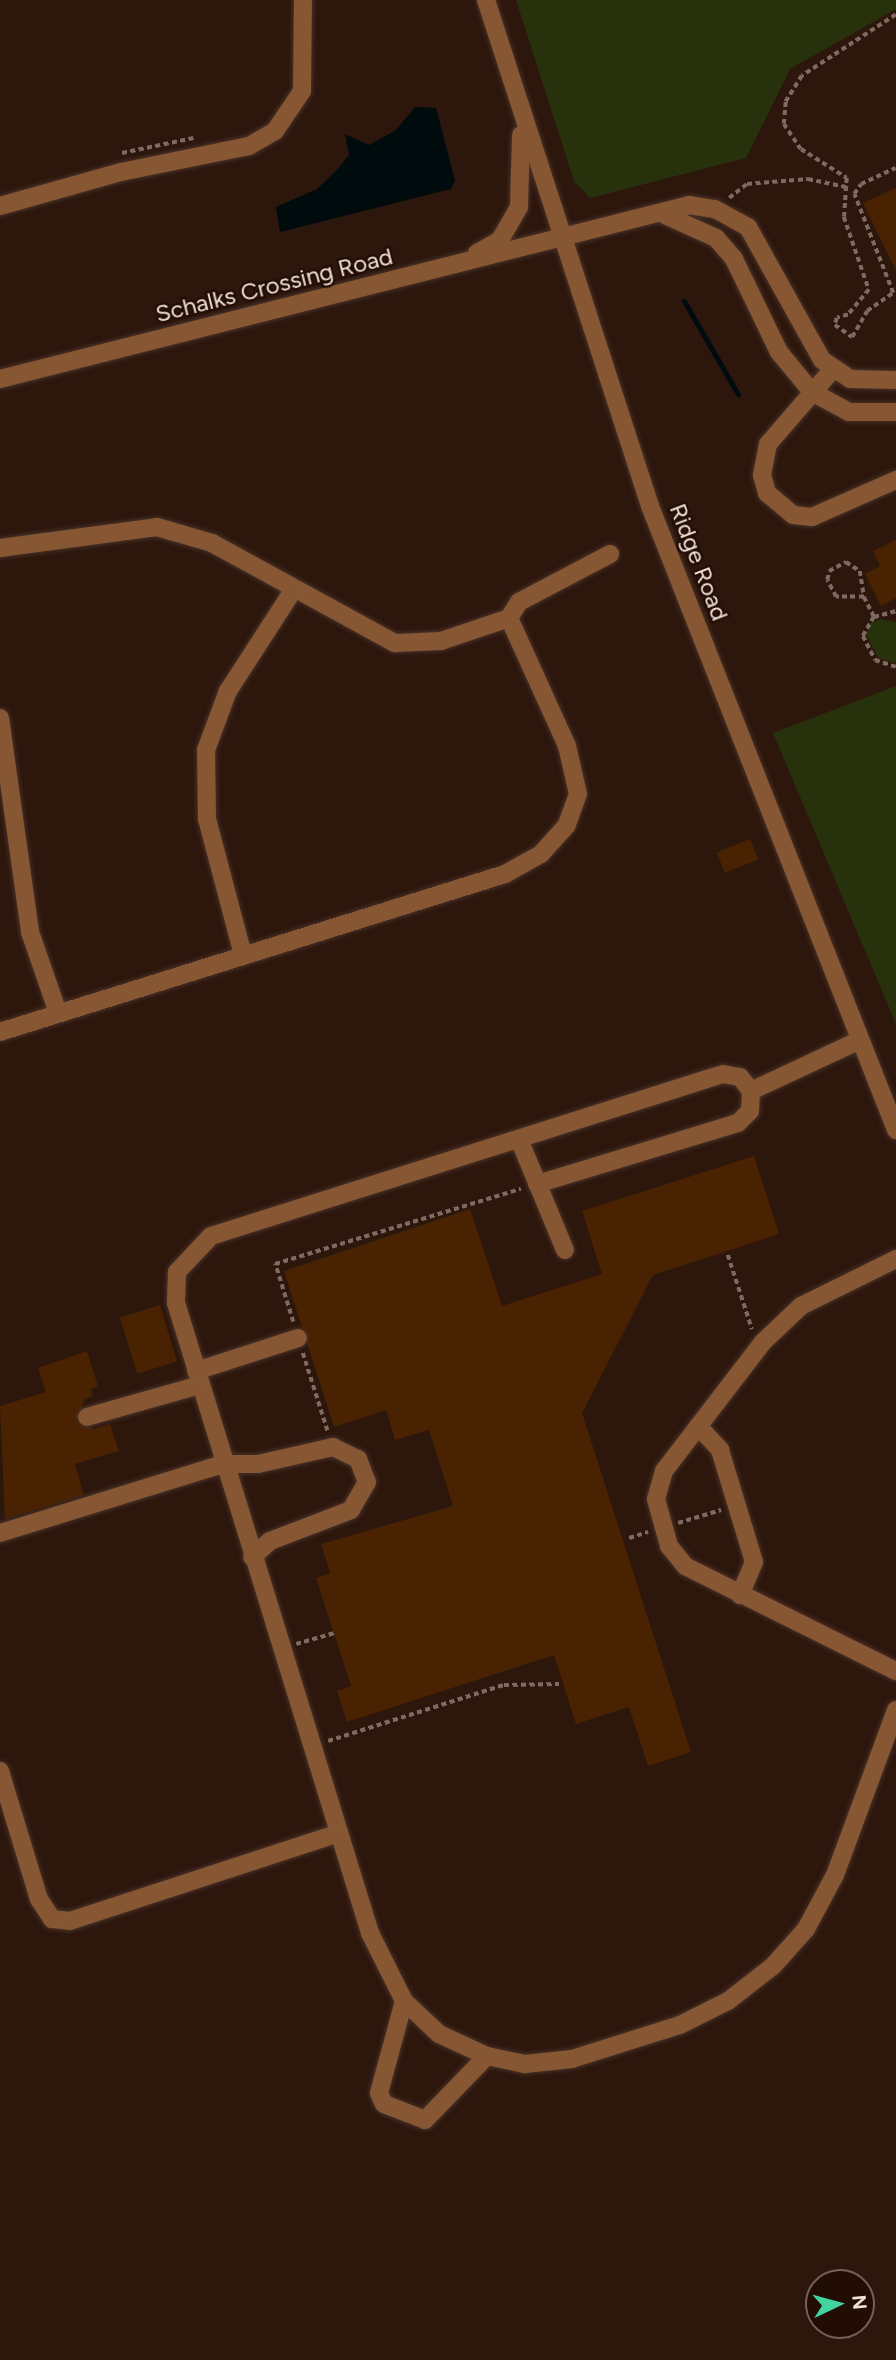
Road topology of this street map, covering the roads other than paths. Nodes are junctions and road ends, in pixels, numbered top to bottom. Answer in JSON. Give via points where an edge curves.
{"nodes":[{"id":1,"x":303,"y":0,"type":"edge"},
{"id":2,"x":486,"y":0,"type":"edge"},
{"id":3,"x":520,"y":118,"type":"junction"},
{"id":4,"x":0,"y":206,"type":"edge"},
{"id":5,"x":665,"y":215,"type":"junction"},
{"id":6,"x":560,"y":239,"type":"junction"},
{"id":7,"x":455,"y":264,"type":"junction"},
{"id":8,"x":807,"y":339,"type":"junction"},
{"id":9,"x":779,"y":352,"type":"junction"},
{"id":10,"x":833,"y":369,"type":"junction"},
{"id":11,"x":0,"y":379,"type":"edge"},
{"id":12,"x":896,"y":380,"type":"edge"},
{"id":13,"x":812,"y":392,"type":"junction"},
{"id":14,"x":896,"y":412,"type":"edge"},
{"id":15,"x":896,"y":480,"type":"edge"},
{"id":16,"x":0,"y":548,"type":"edge"},
{"id":17,"x":610,"y":554,"type":"dead end"},
{"id":18,"x":292,"y":592,"type":"junction"},
{"id":19,"x":509,"y":618,"type":"junction"},
{"id":20,"x":0,"y":718,"type":"edge"},
{"id":21,"x":243,"y":955,"type":"junction"},
{"id":22,"x":58,"y":1013,"type":"junction"},
{"id":23,"x":0,"y":1032,"type":"edge"},
{"id":24,"x":858,"y":1041,"type":"junction"},
{"id":25,"x":751,"y":1091,"type":"junction"},
{"id":26,"x":896,"y":1130,"type":"edge"},
{"id":27,"x":519,"y":1139,"type":"junction"},
{"id":28,"x":537,"y":1184,"type":"junction"},
{"id":29,"x":565,"y":1250,"type":"dead end"},
{"id":30,"x":896,"y":1259,"type":"edge"},
{"id":31,"x":298,"y":1338,"type":"road end"},
{"id":32,"x":198,"y":1378,"type":"junction"},
{"id":33,"x":87,"y":1417,"type":"dead end"},
{"id":34,"x":698,"y":1426,"type":"junction"},
{"id":35,"x":223,"y":1464,"type":"junction"},
{"id":36,"x":0,"y":1533,"type":"edge"},
{"id":37,"x":252,"y":1557,"type":"junction"},
{"id":38,"x":740,"y":1595,"type":"junction"},
{"id":39,"x":896,"y":1671,"type":"edge"},
{"id":40,"x":896,"y":1710,"type":"edge"},
{"id":41,"x":0,"y":1771,"type":"edge"},
{"id":42,"x":339,"y":1833,"type":"junction"},
{"id":43,"x":404,"y":2001,"type":"junction"},
{"id":44,"x":487,"y":2056,"type":"junction"}],
"edges":[{"from":1,"to":4,"type":"street","via":[[302,91],[275,131],[249,146],[121,172]]},
{"from":2,"to":3,"type":"street","name":"Ridge Road"},
{"from":3,"to":6,"type":"street","name":"Ridge Road"},
{"from":3,"to":7,"type":"street","via":[[519,207],[500,240]]},
{"from":5,"to":6,"type":"street","name":"Schalks Crossing Road"},
{"from":5,"to":8,"type":"street","name":"Schalks Crossing Road","via":[[689,205],[715,209],[748,227],[768,254]]},
{"from":5,"to":9,"type":"street","via":[[716,238],[734,259]]},
{"from":6,"to":7,"type":"street","name":"Schalks Crossing Road"},
{"from":6,"to":24,"type":"street","name":"Ridge Road","via":[[650,506]]},
{"from":7,"to":11,"type":"street","name":"Schalks Crossing Road"},
{"from":8,"to":9,"type":"street"},
{"from":8,"to":10,"type":"street"},
{"from":9,"to":13,"type":"street"},
{"from":10,"to":12,"type":"street","via":[[870,383]]},
{"from":10,"to":13,"type":"street"},
{"from":13,"to":14,"type":"street","via":[[849,412]]},
{"from":13,"to":15,"type":"street","via":[[763,458],[767,492],[777,506],[793,514],[827,514]]},
{"from":16,"to":18,"type":"street","via":[[157,527],[212,543]]},
{"from":17,"to":19,"type":"street","via":[[519,602]]},
{"from":18,"to":19,"type":"street","via":[[395,643],[441,641]]},
{"from":18,"to":21,"type":"street","via":[[228,691],[206,750],[207,819]]},
{"from":19,"to":21,"type":"street","via":[[567,746],[578,794],[567,825],[541,854],[505,874]]},
{"from":20,"to":22,"type":"street","via":[[30,932]]},
{"from":21,"to":22,"type":"street"},
{"from":22,"to":23,"type":"street"},
{"from":24,"to":25,"type":"street"},
{"from":24,"to":26,"type":"street","name":"Ridge Road"},
{"from":25,"to":27,"type":"street","via":[[740,1077],[723,1074]]},
{"from":25,"to":28,"type":"street","via":[[750,1111],[738,1123]]},
{"from":27,"to":28,"type":"street"},
{"from":27,"to":32,"type":"street","via":[[211,1236],[191,1249],[177,1272],[176,1303]]},
{"from":28,"to":29,"type":"street"},
{"from":30,"to":34,"type":"street","via":[[801,1306],[763,1342]]},
{"from":31,"to":32,"type":"street"},
{"from":32,"to":33,"type":"street"},
{"from":32,"to":35,"type":"street"},
{"from":34,"to":38,"type":"street","via":[[720,1450],[754,1562]]},
{"from":34,"to":38,"type":"street","via":[[664,1471],[656,1499],[664,1527],[685,1566]]},
{"from":35,"to":36,"type":"street"},
{"from":35,"to":37,"type":"street"},
{"from":35,"to":37,"type":"street","via":[[258,1464],[332,1447],[349,1452],[364,1468],[360,1502],[270,1541]]},
{"from":37,"to":42,"type":"street"},
{"from":38,"to":39,"type":"street"},
{"from":40,"to":44,"type":"street","via":[[835,1875],[806,1929],[773,1966],[728,2001],[680,2025],[572,2059],[525,2064]]},
{"from":41,"to":42,"type":"street","via":[[39,1899],[52,1919],[70,1921]]},
{"from":42,"to":43,"type":"street","via":[[370,1933]]},
{"from":43,"to":44,"type":"street","via":[[439,2034]]},
{"from":43,"to":44,"type":"street","via":[[379,2093],[384,2104],[425,2120]]}]}
